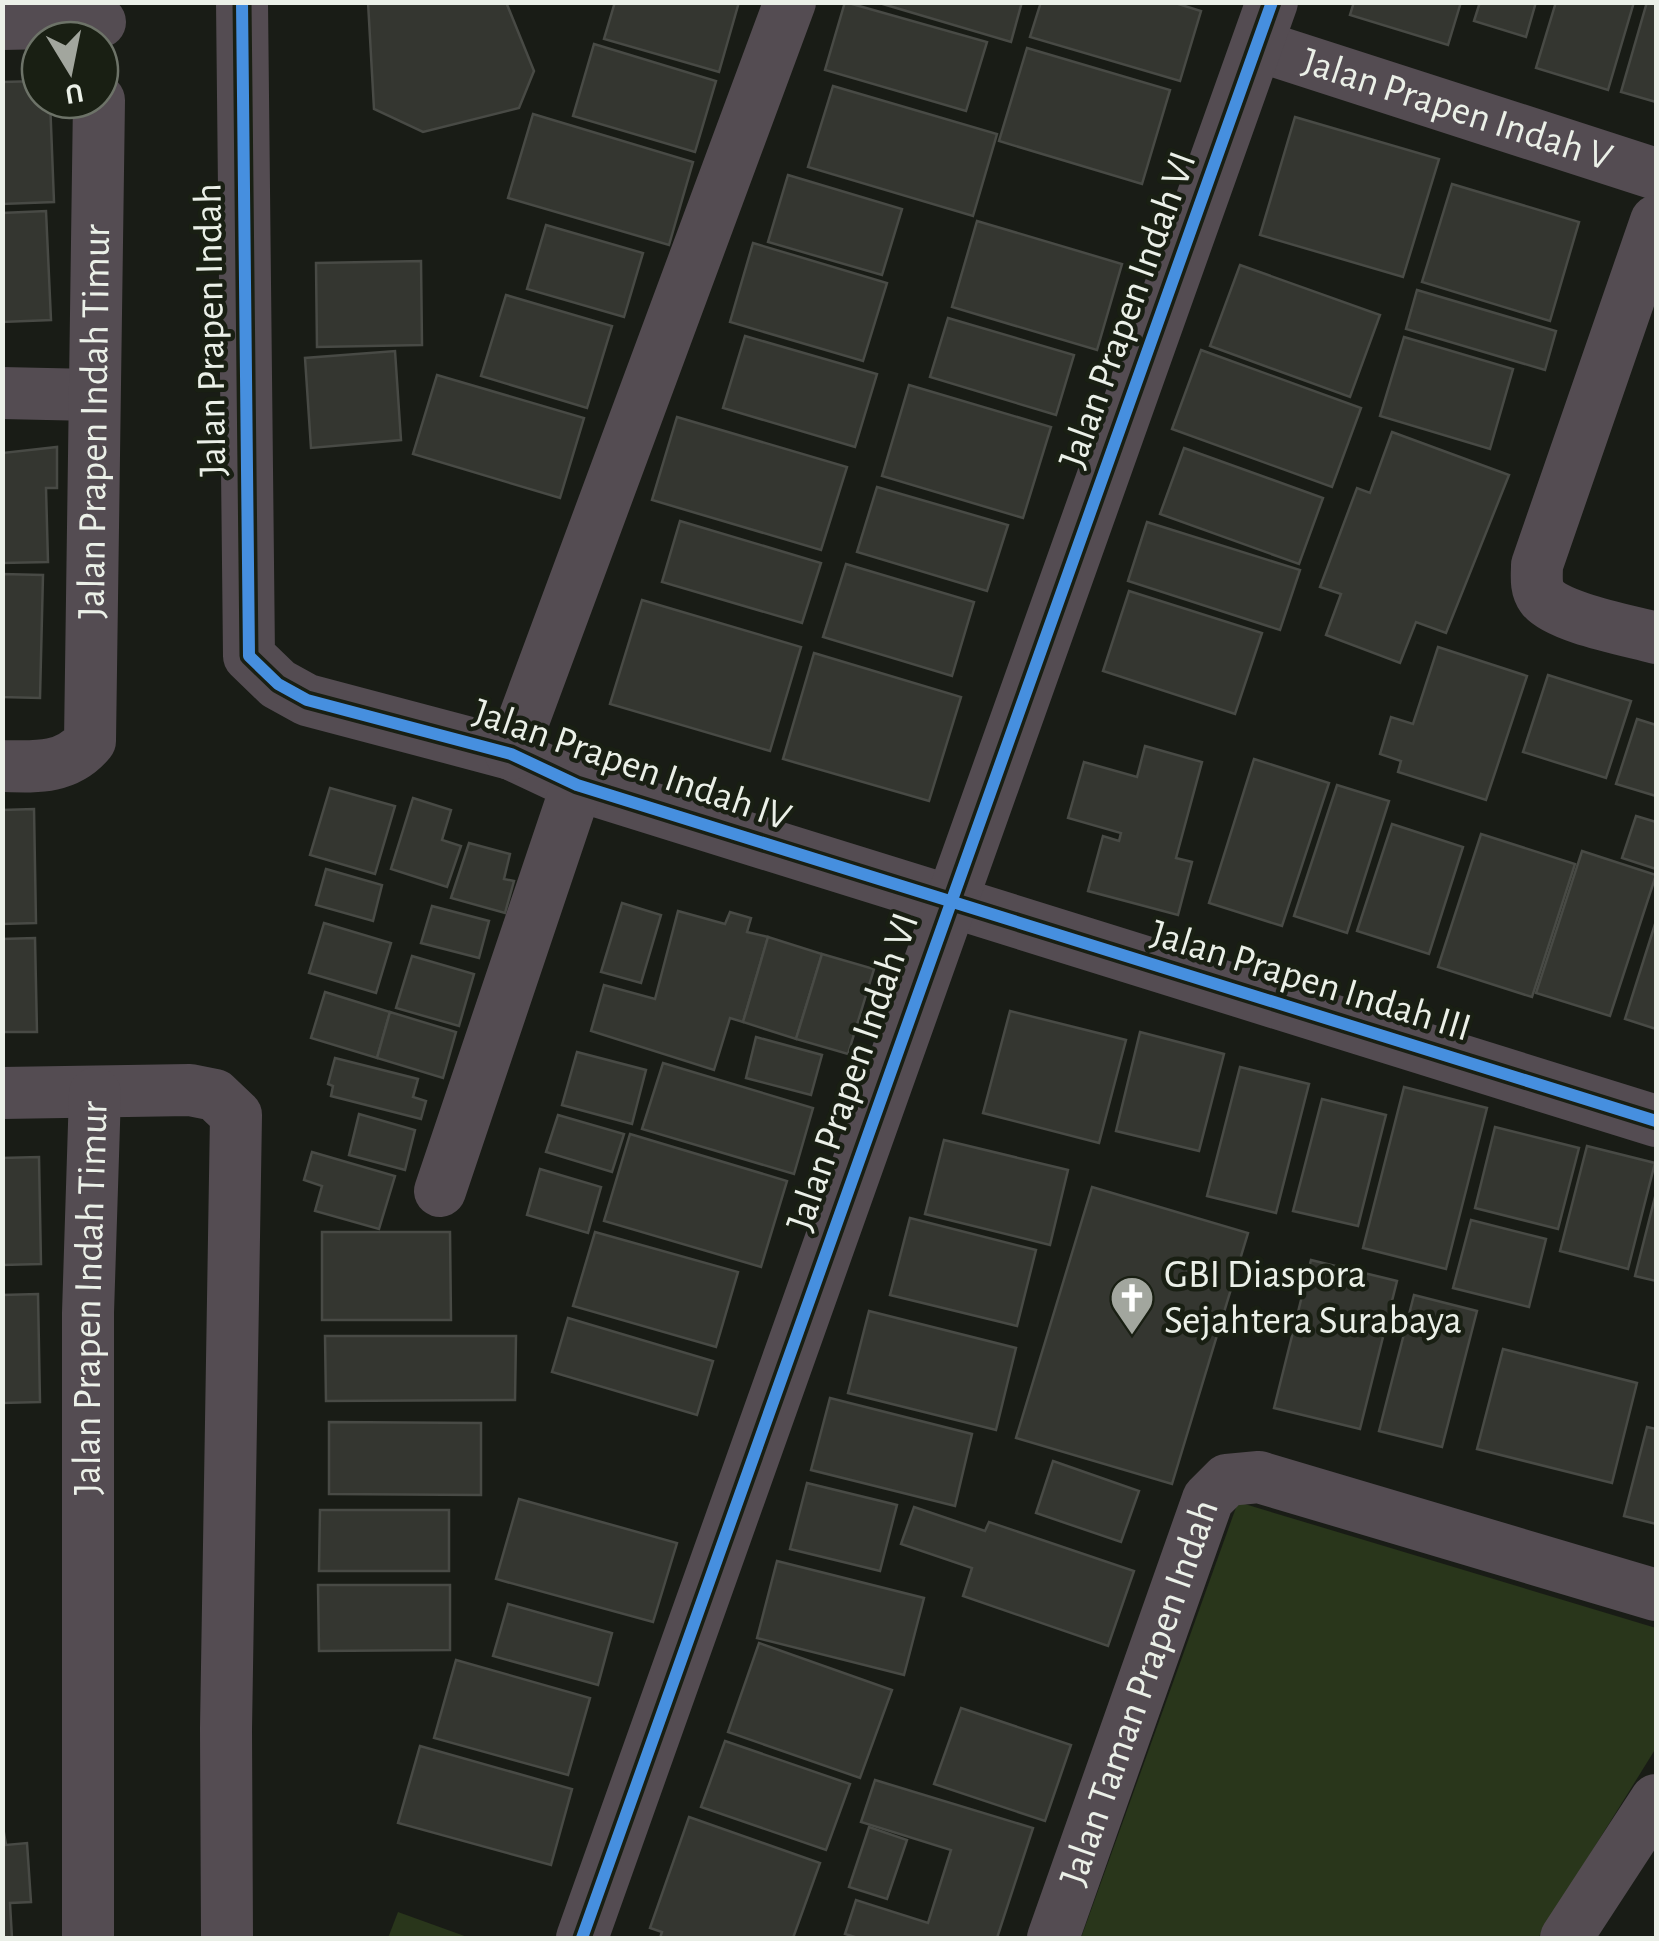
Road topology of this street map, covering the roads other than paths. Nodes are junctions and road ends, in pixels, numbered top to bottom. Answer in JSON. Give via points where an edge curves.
{"nodes":[{"id":1,"x":242,"y":2,"type":"edge"},
{"id":2,"x":790,"y":2,"type":"edge"},
{"id":3,"x":1265,"y":24,"type":"edge"},
{"id":4,"x":98,"y":120,"type":"edge"},
{"id":5,"x":1656,"y":174,"type":"edge"},
{"id":6,"x":1656,"y":221,"type":"edge"},
{"id":7,"x":2,"y":393,"type":"edge"},
{"id":8,"x":92,"y":395,"type":"junction"},
{"id":9,"x":1656,"y":638,"type":"edge"},
{"id":10,"x":249,"y":656,"type":"joint"},
{"id":11,"x":511,"y":754,"type":"junction"},
{"id":12,"x":2,"y":766,"type":"edge"},
{"id":13,"x":577,"y":785,"type":"junction"},
{"id":14,"x":947,"y":903,"type":"junction"},
{"id":15,"x":2,"y":1093,"type":"edge"},
{"id":16,"x":95,"y":1093,"type":"junction"},
{"id":17,"x":1656,"y":1121,"type":"edge"},
{"id":18,"x":440,"y":1191,"type":"dead end"},
{"id":19,"x":1656,"y":1596,"type":"edge"},
{"id":20,"x":1656,"y":1800,"type":"edge"},
{"id":21,"x":88,"y":1938,"type":"edge"},
{"id":22,"x":227,"y":1938,"type":"edge"},
{"id":23,"x":582,"y":1938,"type":"edge"},
{"id":24,"x":1053,"y":1938,"type":"edge"},
{"id":25,"x":1566,"y":1938,"type":"edge"}],
"edges":[{"from":1,"to":10,"type":"street","name":"Jalan Prapen Indah"},
{"from":2,"to":11,"type":"street","name":"Jalan Prapen Indah IV"},
{"from":3,"to":5,"type":"street","name":"Jalan Prapen Indah V"},
{"from":3,"to":14,"type":"street","name":"Jalan Prapen Indah VI"},
{"from":4,"to":8,"type":"street","name":"Jalan Prapen Indah Timur"},
{"from":6,"to":9,"type":"street","via":[[1536,582],[1545,602],[1561,610]]},
{"from":7,"to":8,"type":"street"},
{"from":8,"to":12,"type":"street","name":"Jalan Prapen Indah Timur","via":[[90,740],[76,758],[42,767]]},
{"from":10,"to":11,"type":"street","name":"Jalan Prapen Indah IV","via":[[307,700]]},
{"from":11,"to":13,"type":"street","name":"Jalan Prapen Indah IV"},
{"from":13,"to":14,"type":"street","name":"Jalan Prapen Indah IV"},
{"from":13,"to":18,"type":"street"},
{"from":14,"to":17,"type":"street","name":"Jalan Prapen Indah III"},
{"from":14,"to":23,"type":"street","name":"Jalan Prapen Indah VI"},
{"from":15,"to":16,"type":"street"},
{"from":16,"to":21,"type":"street","name":"Jalan Prapen Indah Timur","via":[[88,1314]]},
{"from":16,"to":22,"type":"street","name":"Jalan Prapen Indah Timur","via":[[190,1090],[215,1095],[236,1115]]},
{"from":19,"to":24,"type":"street","name":"Jalan Taman Prapen Indah","via":[[1258,1478],[1227,1480],[1208,1499]]},
{"from":20,"to":25,"type":"street"}]}
